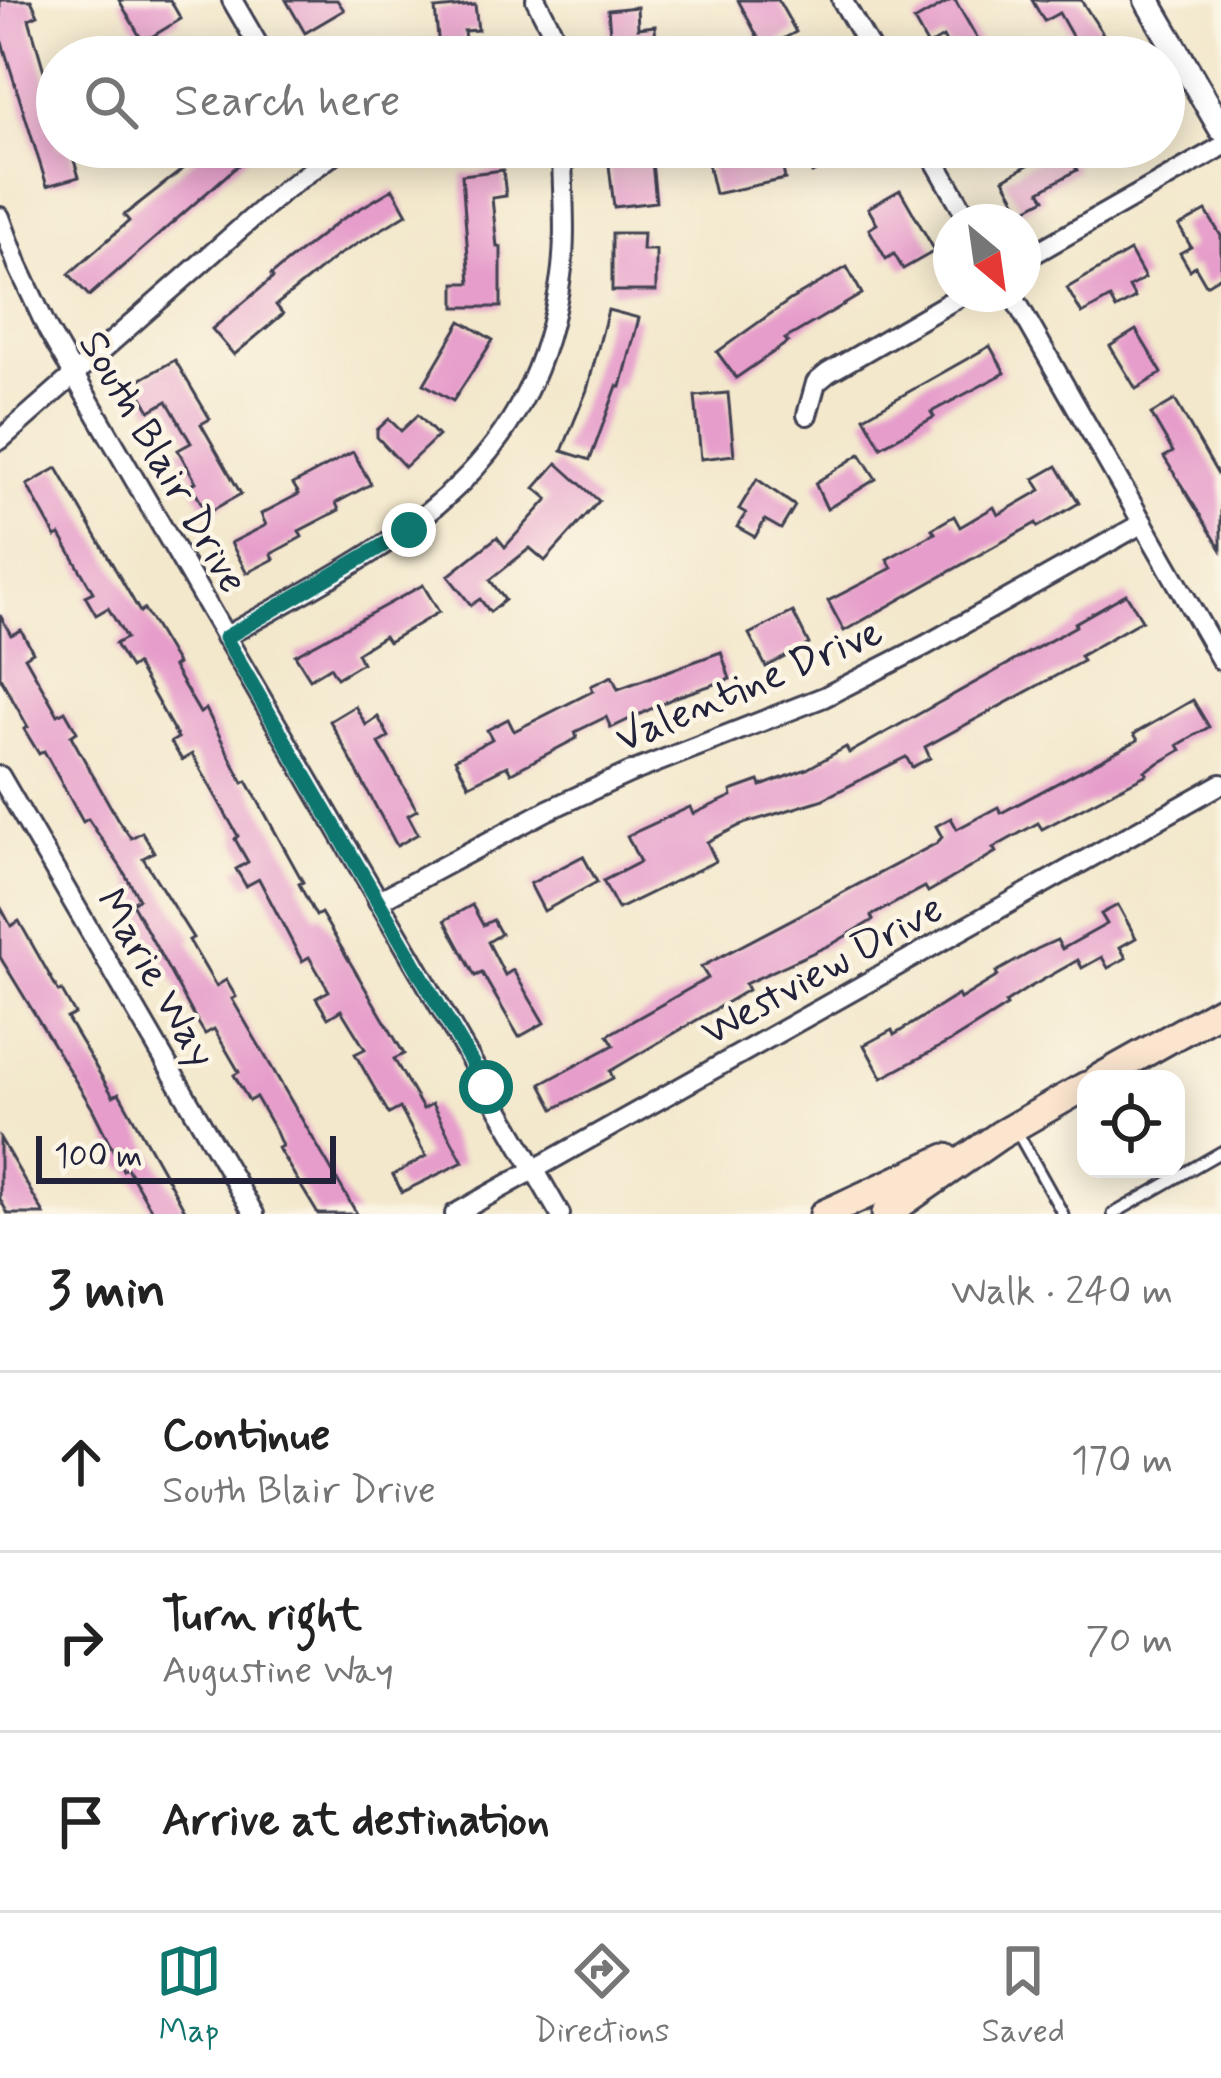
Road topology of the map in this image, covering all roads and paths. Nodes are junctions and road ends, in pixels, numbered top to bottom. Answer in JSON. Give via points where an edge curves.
{"nodes":[{"id":1,"x":232,"y":0,"type":"edge"},
{"id":2,"x":536,"y":0,"type":"edge"},
{"id":3,"x":842,"y":0,"type":"edge"},
{"id":4,"x":1147,"y":0,"type":"edge"},
{"id":5,"x":253,"y":36,"type":"edge"},
{"id":6,"x":553,"y":36,"type":"edge"},
{"id":7,"x":862,"y":36,"type":"edge"},
{"id":8,"x":1168,"y":36,"type":"edge"},
{"id":9,"x":1185,"y":66,"type":"edge"},
{"id":10,"x":1221,"y":128,"type":"edge"},
{"id":11,"x":1221,"y":148,"type":"edge"},
{"id":12,"x":304,"y":168,"type":"edge"},
{"id":13,"x":562,"y":168,"type":"edge"},
{"id":14,"x":939,"y":168,"type":"edge"},
{"id":15,"x":960,"y":204,"type":"edge"},
{"id":16,"x":0,"y":217,"type":"edge"},
{"id":17,"x":1041,"y":250,"type":"edge"},
{"id":18,"x":933,"y":312,"type":"edge"},
{"id":19,"x":1022,"y":312,"type":"edge"},
{"id":20,"x":74,"y":375,"type":"junction"},
{"id":21,"x":807,"y":415,"type":"dead end"},
{"id":22,"x":0,"y":440,"type":"edge"},
{"id":23,"x":1143,"y":523,"type":"junction"},
{"id":24,"x":225,"y":638,"type":"junction"},
{"id":25,"x":1221,"y":660,"type":"edge"},
{"id":26,"x":0,"y":776,"type":"edge"},
{"id":27,"x":1221,"y":784,"type":"edge"},
{"id":28,"x":378,"y":901,"type":"junction"},
{"id":29,"x":1221,"y":1010,"type":"edge"},
{"id":30,"x":1114,"y":1070,"type":"edge"},
{"id":31,"x":1077,"y":1091,"type":"edge"},
{"id":32,"x":1007,"y":1131,"type":"junction"},
{"id":33,"x":1221,"y":1152,"type":"edge"},
{"id":34,"x":533,"y":1170,"type":"junction"},
{"id":35,"x":254,"y":1214,"type":"edge"},
{"id":36,"x":455,"y":1214,"type":"edge"},
{"id":37,"x":560,"y":1214,"type":"edge"},
{"id":38,"x":824,"y":1214,"type":"edge"},
{"id":39,"x":886,"y":1214,"type":"edge"},
{"id":40,"x":1063,"y":1214,"type":"edge"},
{"id":41,"x":1113,"y":1214,"type":"edge"}],
"edges":[{"from":1,"to":5,"type":"street"},
{"from":2,"to":6,"type":"street"},
{"from":3,"to":7,"type":"street"},
{"from":4,"to":8,"type":"street"},
{"from":9,"to":10,"type":"street"},
{"from":11,"to":17,"type":"street"},
{"from":12,"to":20,"type":"street"},
{"from":13,"to":24,"type":"street","via":[[552,324],[508,426],[471,474],[409,530]]},
{"from":14,"to":15,"type":"street"},
{"from":16,"to":20,"type":"street","name":"South Blair Drive"},
{"from":18,"to":21,"type":"street","via":[[828,373]]},
{"from":19,"to":23,"type":"street"},
{"from":20,"to":22,"type":"street"},
{"from":20,"to":24,"type":"street","name":"South Blair Drive"},
{"from":23,"to":25,"type":"street"},
{"from":23,"to":28,"type":"street","name":"Valentine Drive","via":[[824,697],[548,810]]},
{"from":24,"to":28,"type":"street","name":"South Blair Drive"},
{"from":26,"to":35,"type":"street","name":"Marie Way"},
{"from":27,"to":34,"type":"street","name":"Westview Drive"},
{"from":28,"to":34,"type":"street","name":"South Blair Drive"},
{"from":29,"to":30,"type":"main road"},
{"from":31,"to":32,"type":"main road"},
{"from":32,"to":38,"type":"main road"},
{"from":32,"to":39,"type":"main road"},
{"from":32,"to":40,"type":"lane"},
{"from":33,"to":41,"type":"lane"},
{"from":34,"to":36,"type":"street","name":"Westview Drive"},
{"from":34,"to":37,"type":"street","name":"South Blair Drive"}]}
